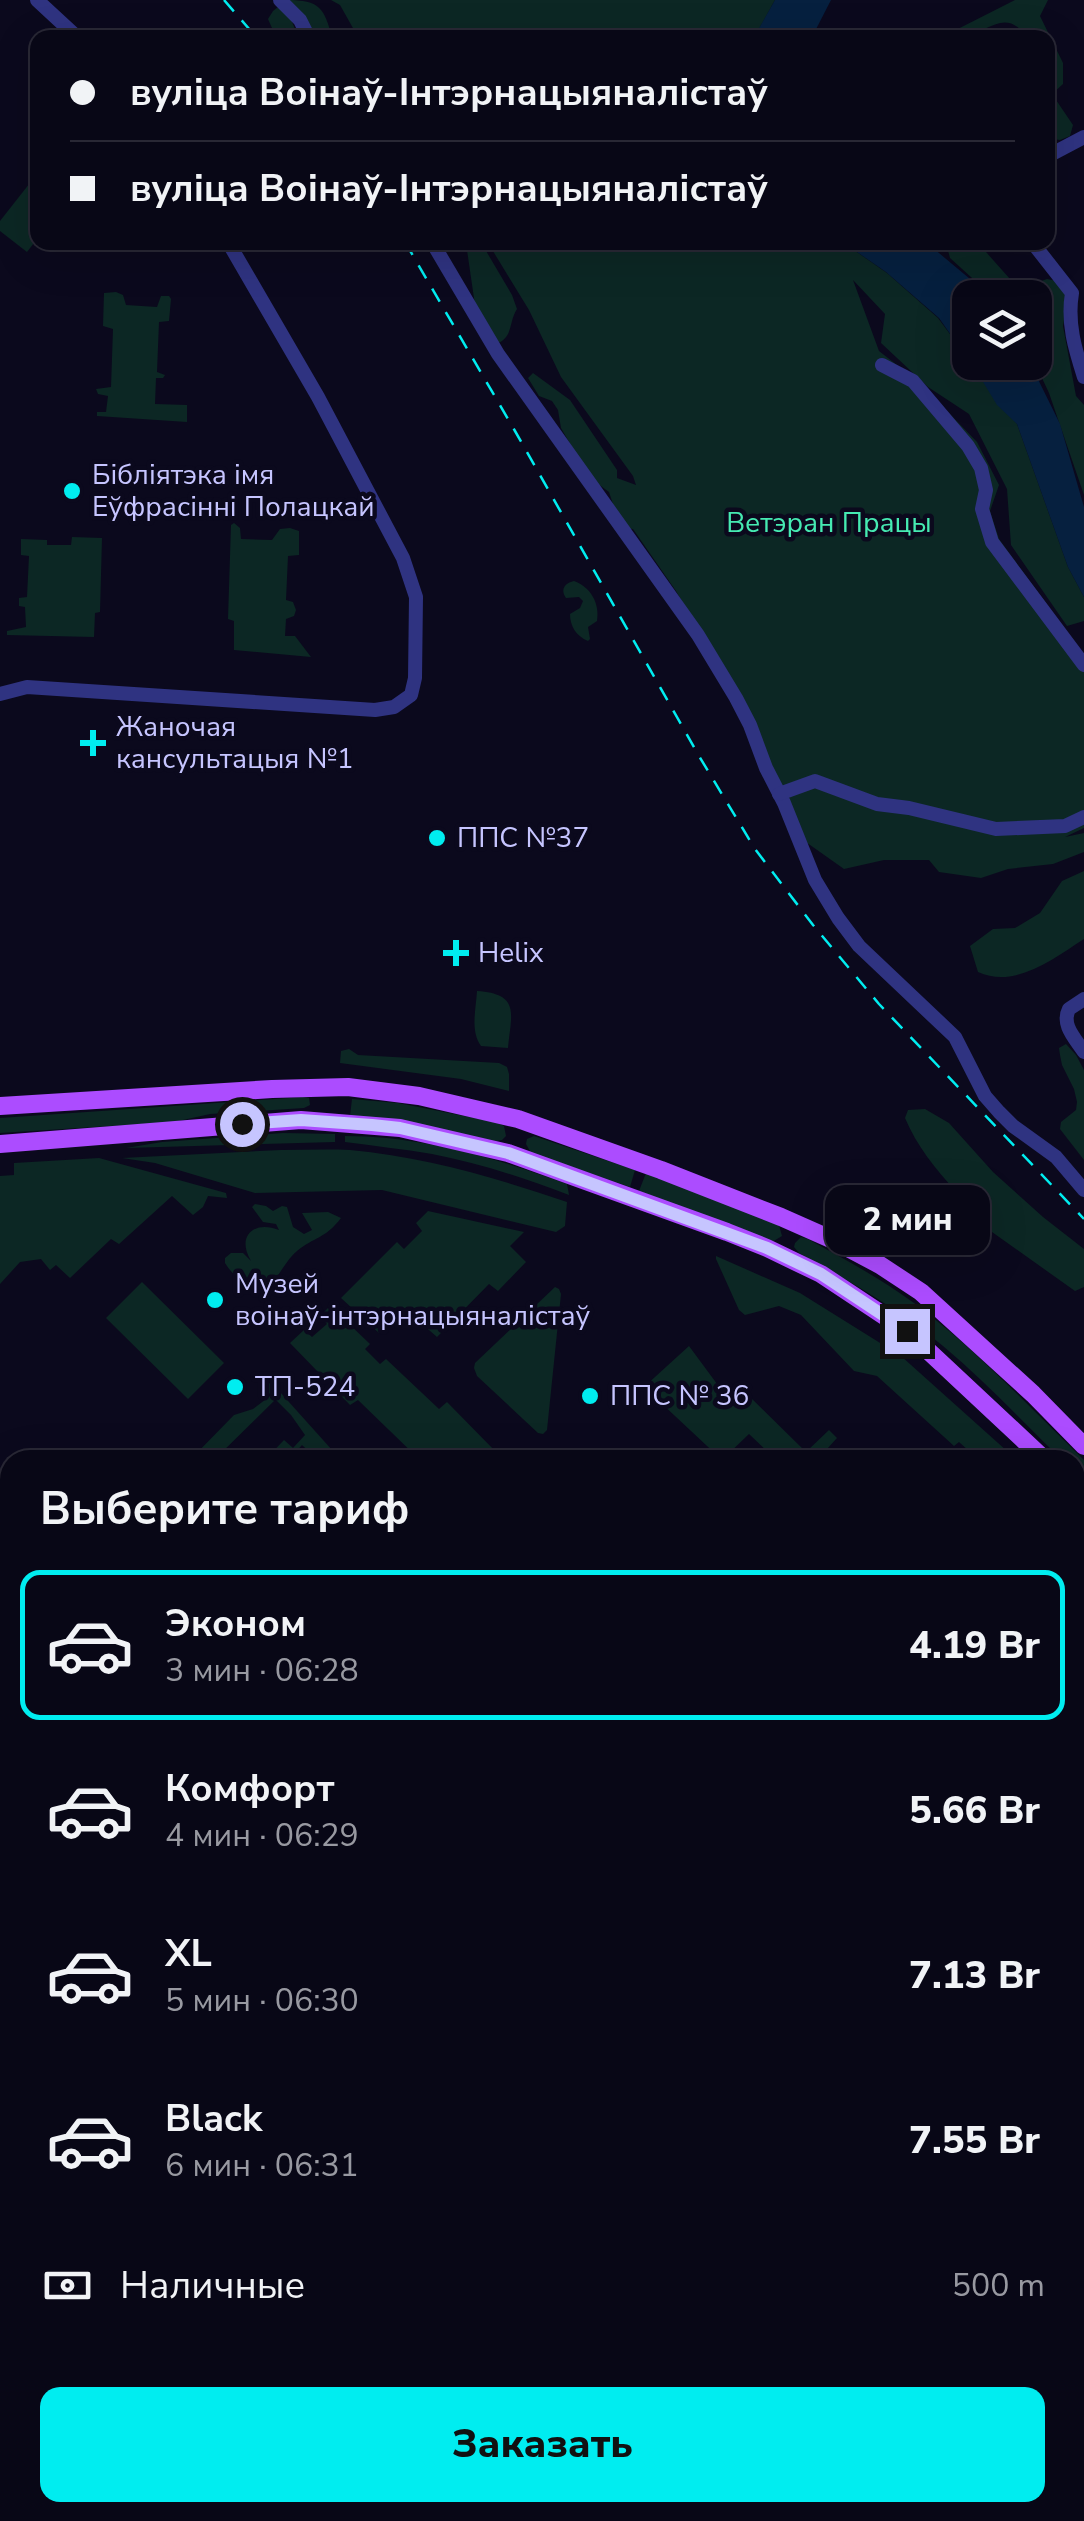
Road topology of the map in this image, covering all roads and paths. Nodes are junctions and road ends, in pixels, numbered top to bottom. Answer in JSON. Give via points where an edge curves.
{"nodes":[{"id":1,"x":37,"y":0,"type":"edge"},
{"id":2,"x":280,"y":0,"type":"edge"},
{"id":3,"x":69,"y":30,"type":"edge"},
{"id":4,"x":304,"y":30,"type":"edge"},
{"id":5,"x":1084,"y":138,"type":"edge"},
{"id":6,"x":1055,"y":152,"type":"edge"},
{"id":7,"x":233,"y":250,"type":"edge"},
{"id":8,"x":437,"y":250,"type":"edge"},
{"id":9,"x":1040,"y":250,"type":"edge"},
{"id":10,"x":1078,"y":291,"type":"edge"},
{"id":11,"x":882,"y":364,"type":"dead end"},
{"id":12,"x":1084,"y":378,"type":"edge"},
{"id":13,"x":1084,"y":665,"type":"edge"},
{"id":14,"x":0,"y":694,"type":"edge"},
{"id":15,"x":779,"y":794,"type":"junction"},
{"id":16,"x":1084,"y":817,"type":"edge"},
{"id":17,"x":1084,"y":999,"type":"edge"},
{"id":18,"x":1084,"y":1052,"type":"edge"},
{"id":19,"x":324,"y":1087,"type":"junction"},
{"id":20,"x":0,"y":1106,"type":"edge"},
{"id":21,"x":518,"y":1119,"type":"junction"},
{"id":22,"x":324,"y":1121,"type":"junction"},
{"id":23,"x":0,"y":1144,"type":"edge"},
{"id":24,"x":508,"y":1153,"type":"junction"},
{"id":25,"x":1084,"y":1190,"type":"edge"},
{"id":26,"x":781,"y":1217,"type":"junction"},
{"id":27,"x":810,"y":1230,"type":"junction"},
{"id":28,"x":767,"y":1248,"type":"junction"},
{"id":29,"x":795,"y":1262,"type":"junction"},
{"id":30,"x":1084,"y":1446,"type":"edge"},
{"id":31,"x":1034,"y":1450,"type":"edge"}],
"edges":[{"from":1,"to":3,"type":"street"},
{"from":2,"to":4,"type":"street"},
{"from":5,"to":6,"type":"street"},
{"from":7,"to":14,"type":"street","via":[[407,568],[416,597],[411,695],[375,710],[27,687]]},
{"from":8,"to":15,"type":"street","via":[[498,354],[707,651],[750,725]]},
{"from":9,"to":10,"type":"street"},
{"from":10,"to":12,"type":"street","via":[[1070,329]]},
{"from":11,"to":13,"type":"street","via":[[913,381],[968,446],[981,468],[982,509],[992,542]]},
{"from":15,"to":16,"type":"street","via":[[816,781],[878,804],[996,829],[1065,826]]},
{"from":15,"to":25,"type":"street","via":[[815,880],[859,946],[956,1037],[985,1096],[1056,1156]]},
{"from":17,"to":18,"type":"street","via":[[1066,1014],[1066,1026]]},
{"from":19,"to":20,"type":"main road"},
{"from":19,"to":21,"type":"main road","via":[[420,1096]]},
{"from":19,"to":22,"type":"main road"},
{"from":21,"to":24,"type":"main road"},
{"from":21,"to":26,"type":"main road"},
{"from":22,"to":23,"type":"main road"},
{"from":22,"to":24,"type":"main road","via":[[400,1128]]},
{"from":24,"to":28,"type":"main road"},
{"from":26,"to":27,"type":"main road"},
{"from":26,"to":28,"type":"main road","via":[[784,1238]]},
{"from":27,"to":29,"type":"main road","via":[[792,1239]]},
{"from":27,"to":30,"type":"main road","via":[[922,1292]]},
{"from":28,"to":29,"type":"main road"},
{"from":29,"to":31,"type":"main road","via":[[907,1331]]}]}
